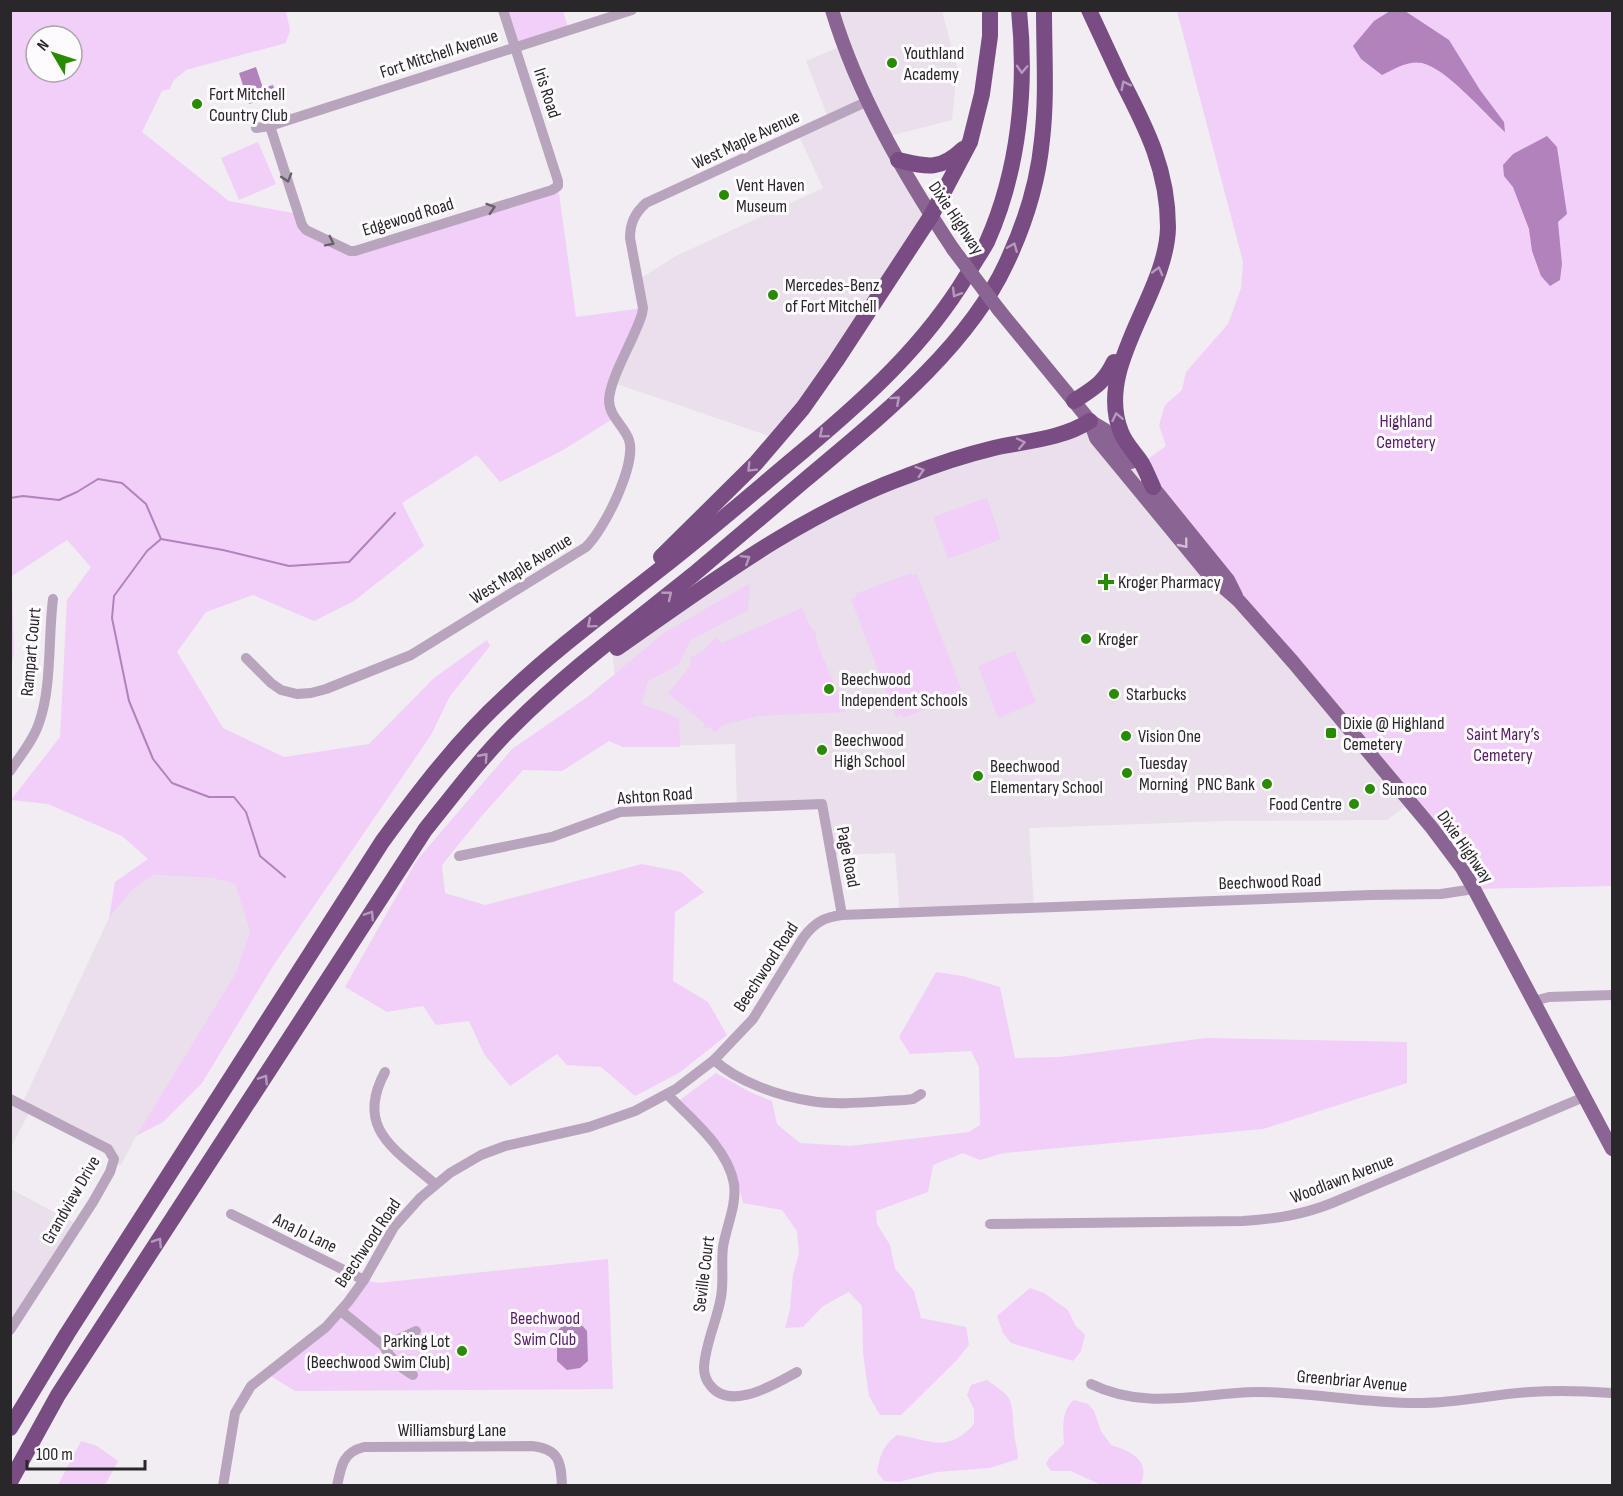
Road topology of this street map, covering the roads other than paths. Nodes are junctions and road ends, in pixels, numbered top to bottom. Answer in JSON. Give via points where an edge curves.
{"nodes":[{"id":1,"x":503,"y":10,"type":"edge"},
{"id":2,"x":632,"y":10,"type":"edge"},
{"id":3,"x":832,"y":10,"type":"edge"},
{"id":4,"x":990,"y":10,"type":"edge"},
{"id":5,"x":1019,"y":10,"type":"edge"},
{"id":6,"x":1044,"y":10,"type":"edge"},
{"id":7,"x":1089,"y":10,"type":"edge"},
{"id":8,"x":514,"y":47,"type":"junction"},
{"id":9,"x":868,"y":101,"type":"junction"},
{"id":10,"x":270,"y":126,"type":"junction"},
{"id":11,"x":256,"y":128,"type":"dead end"},
{"id":12,"x":970,"y":142,"type":"junction"},
{"id":13,"x":898,"y":160,"type":"junction"},
{"id":14,"x":558,"y":186,"type":"joint"},
{"id":15,"x":931,"y":216,"type":"junction"},
{"id":16,"x":1137,"y":325,"type":"junction"},
{"id":17,"x":1074,"y":401,"type":"junction"},
{"id":18,"x":1090,"y":421,"type":"junction"},
{"id":19,"x":1153,"y":487,"type":"junction"},
{"id":20,"x":53,"y":599,"type":"dead end"},
{"id":21,"x":1239,"y":601,"type":"junction"},
{"id":22,"x":609,"y":609,"type":"junction"},
{"id":23,"x":246,"y":658,"type":"dead end"},
{"id":24,"x":511,"y":728,"type":"junction"},
{"id":25,"x":10,"y":771,"type":"edge"},
{"id":26,"x":822,"y":804,"type":"joint"},
{"id":27,"x":459,"y":856,"type":"dead end"},
{"id":28,"x":1474,"y":889,"type":"junction"},
{"id":29,"x":842,"y":915,"type":"junction"},
{"id":30,"x":1612,"y":995,"type":"edge"},
{"id":31,"x":1534,"y":1001,"type":"junction"},
{"id":32,"x":714,"y":1060,"type":"junction"},
{"id":33,"x":385,"y":1072,"type":"dead end"},
{"id":34,"x":667,"y":1094,"type":"junction"},
{"id":35,"x":921,"y":1094,"type":"dead end"},
{"id":36,"x":1584,"y":1097,"type":"junction"},
{"id":37,"x":10,"y":1099,"type":"edge"},
{"id":38,"x":1612,"y":1149,"type":"edge"},
{"id":39,"x":435,"y":1185,"type":"junction"},
{"id":40,"x":231,"y":1214,"type":"dead end"},
{"id":41,"x":990,"y":1224,"type":"dead end"},
{"id":42,"x":364,"y":1280,"type":"junction"},
{"id":43,"x":126,"y":1292,"type":"junction"},
{"id":44,"x":341,"y":1311,"type":"junction"},
{"id":45,"x":10,"y":1330,"type":"edge"},
{"id":46,"x":416,"y":1331,"type":"dead end"},
{"id":47,"x":384,"y":1346,"type":"junction"},
{"id":48,"x":797,"y":1372,"type":"dead end"},
{"id":49,"x":413,"y":1375,"type":"dead end"},
{"id":50,"x":1091,"y":1384,"type":"dead end"},
{"id":51,"x":1612,"y":1393,"type":"edge"},
{"id":52,"x":10,"y":1428,"type":"edge"},
{"id":53,"x":10,"y":1482,"type":"edge"},
{"id":54,"x":20,"y":1485,"type":"edge"},
{"id":55,"x":223,"y":1485,"type":"edge"},
{"id":56,"x":338,"y":1485,"type":"edge"},
{"id":57,"x":562,"y":1485,"type":"edge"}],
"edges":[{"from":1,"to":8,"type":"street","name":"Iris Road"},
{"from":2,"to":8,"type":"street","name":"Fort Mitchell Avenue"},
{"from":3,"to":9,"type":"main road","name":"Dixie Highway"},
{"from":4,"to":12,"type":"highway","via":[[982,94]]},
{"from":5,"to":22,"type":"highway","one_way":true,"via":[[1021,106],[1009,176],[986,243],[950,304],[913,350],[840,420]]},
{"from":24,"to":6,"type":"highway","one_way":true,"via":[[552,689],[851,441],[947,350],[977,312],[1005,265],[1034,186],[1046,87]]},
{"from":16,"to":7,"type":"highway","one_way":true,"via":[[1152,292],[1168,229],[1162,171],[1150,135]]},
{"from":8,"to":10,"type":"street","name":"Fort Mitchell Avenue"},
{"from":8,"to":14,"type":"street","name":"Iris Road"},
{"from":9,"to":13,"type":"main road","name":"Dixie Highway"},
{"from":9,"to":23,"type":"street","name":"West Maple Avenue","via":[[646,203],[635,215],[630,238],[643,308],[609,401],[614,418],[630,441],[631,457],[605,522],[586,548],[411,655],[326,689],[297,694],[281,690]]},
{"from":10,"to":11,"type":"street","name":"Fort Mitchell Avenue"},
{"from":10,"to":14,"type":"street","name":"Edgewood Road","one_way":true,"via":[[302,225],[350,251]]},
{"from":12,"to":13,"type":"highway","via":[[951,161],[939,166]]},
{"from":12,"to":15,"type":"highway"},
{"from":13,"to":15,"type":"main road","name":"Dixie Highway"},
{"from":15,"to":17,"type":"main road","name":"Dixie Highway","bridge":true,"via":[[999,310]]},
{"from":15,"to":22,"type":"highway","one_way":true,"via":[[836,362],[778,439]]},
{"from":16,"to":17,"type":"highway","via":[[1108,375]]},
{"from":19,"to":16,"type":"highway","one_way":true,"via":[[1120,432],[1115,403],[1115,383]]},
{"from":17,"to":18,"type":"main road","name":"Dixie Highway"},
{"from":18,"to":19,"type":"main road","name":"Dixie Highway","via":[[1105,430]]},
{"from":18,"to":21,"type":"main road","name":"Dixie Highway","one_way":true,"via":[[1096,438],[1208,574]]},
{"from":24,"to":18,"type":"highway","one_way":true,"via":[[612,651],[733,568],[831,508],[915,473],[994,448],[1077,430]]},
{"from":19,"to":21,"type":"main road","name":"Dixie Highway","via":[[1228,580]]},
{"from":20,"to":25,"type":"street","name":"Rampart Court","via":[[40,718]]},
{"from":21,"to":28,"type":"main road","name":"Dixie Highway","via":[[1432,828]]},
{"from":22,"to":52,"type":"highway","one_way":true,"via":[[506,695],[458,744],[394,824]]},
{"from":43,"to":24,"type":"highway","one_way":true,"via":[[425,830]]},
{"from":26,"to":27,"type":"street","name":"Ashton Road","via":[[620,812],[552,837]]},
{"from":26,"to":29,"type":"street","name":"Page Road"},
{"from":28,"to":29,"type":"street","name":"Beechwood Road","via":[[1441,894]]},
{"from":28,"to":31,"type":"main road","name":"Dixie Highway"},
{"from":29,"to":32,"type":"street","name":"Beechwood Road","via":[[830,916],[811,927],[753,1019]]},
{"from":30,"to":31,"type":"street"},
{"from":31,"to":36,"type":"main road","name":"Dixie Highway"},
{"from":32,"to":34,"type":"street","name":"Beechwood Road"},
{"from":32,"to":35,"type":"street","via":[[734,1076],[812,1101],[905,1100]]},
{"from":33,"to":39,"type":"street","via":[[374,1097],[376,1124],[388,1142]]},
{"from":34,"to":39,"type":"street","name":"Beechwood Road","via":[[597,1124],[489,1152]]},
{"from":34,"to":48,"type":"street","name":"Seville Court","via":[[718,1149],[734,1185],[723,1250],[721,1298],[704,1367],[707,1380],[718,1393],[731,1397],[765,1390]]},
{"from":36,"to":38,"type":"main road","name":"Dixie Highway"},
{"from":36,"to":41,"type":"street","name":"Woodlawn Avenue","via":[[1298,1215],[1243,1221]]},
{"from":37,"to":45,"type":"street","name":"Grandview Drive","via":[[108,1149],[114,1159],[93,1202]]},
{"from":39,"to":42,"type":"street","name":"Beechwood Road","via":[[394,1227]]},
{"from":40,"to":42,"type":"street","name":"Ana Jo Lane"},
{"from":42,"to":44,"type":"street","name":"Beechwood Road"},
{"from":43,"to":53,"type":"highway","via":[[58,1395]]},
{"from":43,"to":54,"type":"highway"},
{"from":44,"to":47,"type":"street"},
{"from":44,"to":55,"type":"street","name":"Beechwood Road","via":[[316,1336],[251,1386],[236,1413]]},
{"from":46,"to":47,"type":"street"},
{"from":47,"to":49,"type":"street","via":[[388,1355]]},
{"from":50,"to":51,"type":"street","name":"Greenbriar Avenue","via":[[1109,1393],[1147,1399],[1281,1392],[1422,1403],[1529,1392]]},
{"from":56,"to":57,"type":"street","name":"Williamsburg Lane","via":[[342,1464],[349,1454],[364,1447],[532,1446],[543,1447],[555,1455],[561,1466]]}]}
